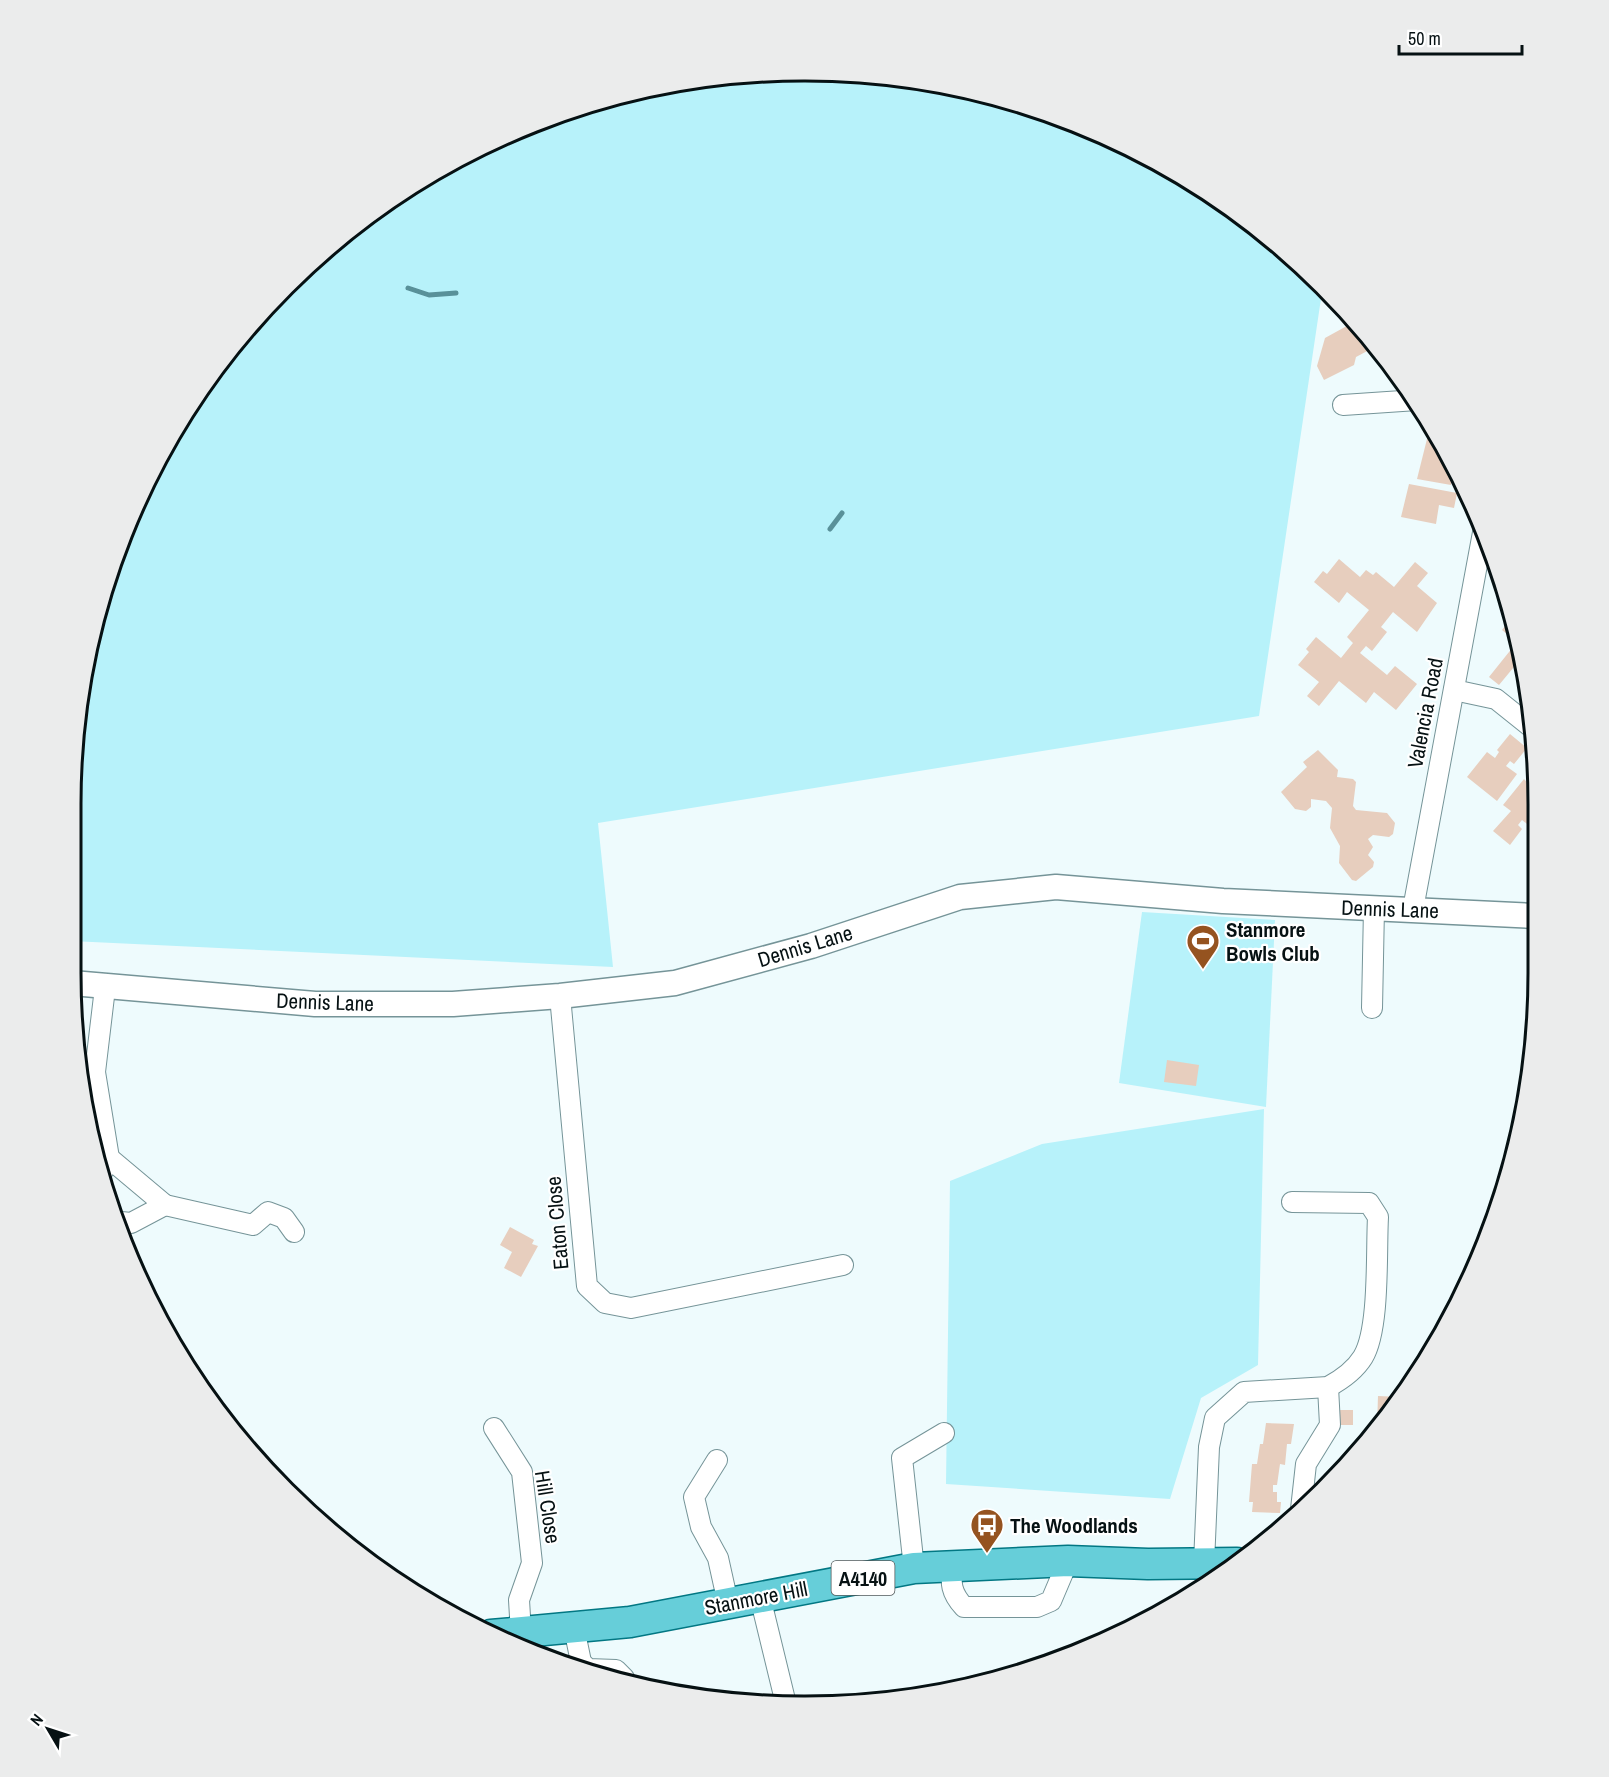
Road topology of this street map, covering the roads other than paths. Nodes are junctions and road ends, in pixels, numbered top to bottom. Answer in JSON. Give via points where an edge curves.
{"nodes":[{"id":1,"x":1404,"y":401,"type":"edge"},
{"id":2,"x":1344,"y":405,"type":"dead end"},
{"id":3,"x":1480,"y":547,"type":"edge"},
{"id":4,"x":1454,"y":690,"type":"junction"},
{"id":5,"x":1523,"y":720,"type":"edge"},
{"id":6,"x":1374,"y":908,"type":"junction"},
{"id":7,"x":1413,"y":909,"type":"junction"},
{"id":8,"x":1528,"y":916,"type":"edge"},
{"id":9,"x":82,"y":984,"type":"edge"},
{"id":10,"x":105,"y":988,"type":"junction"},
{"id":11,"x":560,"y":996,"type":"junction"},
{"id":12,"x":1372,"y":1008,"type":"dead end"},
{"id":13,"x":105,"y":1156,"type":"edge"},
{"id":14,"x":107,"y":1165,"type":"edge"},
{"id":15,"x":1292,"y":1202,"type":"dead end"},
{"id":16,"x":165,"y":1205,"type":"junction"},
{"id":17,"x":126,"y":1222,"type":"edge"},
{"id":18,"x":294,"y":1232,"type":"dead end"},
{"id":19,"x":843,"y":1265,"type":"dead end"},
{"id":20,"x":1328,"y":1387,"type":"junction"},
{"id":21,"x":494,"y":1428,"type":"dead end"},
{"id":22,"x":944,"y":1433,"type":"dead end"},
{"id":23,"x":717,"y":1460,"type":"dead end"},
{"id":24,"x":1302,"y":1497,"type":"edge"},
{"id":25,"x":1068,"y":1561,"type":"junction"},
{"id":26,"x":953,"y":1565,"type":"junction"},
{"id":27,"x":1218,"y":1566,"type":"edge"},
{"id":28,"x":914,"y":1568,"type":"junction"},
{"id":29,"x":759,"y":1597,"type":"junction"},
{"id":30,"x":728,"y":1604,"type":"junction"},
{"id":31,"x":573,"y":1628,"type":"junction"},
{"id":32,"x":521,"y":1633,"type":"junction"},
{"id":33,"x":512,"y":1634,"type":"edge"},
{"id":34,"x":581,"y":1660,"type":"edge"},
{"id":35,"x":784,"y":1695,"type":"edge"}],
"edges":[{"from":1,"to":2,"type":"street"},
{"from":3,"to":4,"type":"street","name":"Valencia Road"},
{"from":4,"to":5,"type":"street","via":[[1497,699]]},
{"from":4,"to":7,"type":"street","name":"Valencia Road"},
{"from":6,"to":7,"type":"street","name":"Dennis Lane"},
{"from":6,"to":11,"type":"street","name":"Dennis Lane","via":[[1056,887],[960,897],[811,946],[675,983]]},
{"from":6,"to":12,"type":"street"},
{"from":7,"to":8,"type":"street","name":"Dennis Lane"},
{"from":9,"to":10,"type":"street","name":"Dennis Lane"},
{"from":10,"to":11,"type":"street","name":"Dennis Lane","via":[[315,1004],[453,1004]]},
{"from":10,"to":13,"type":"street","via":[[95,1072]]},
{"from":11,"to":19,"type":"street","name":"Eaton Close","via":[[587,1286],[605,1303],[631,1308]]},
{"from":14,"to":16,"type":"street"},
{"from":15,"to":20,"type":"street","via":[[1369,1203],[1378,1217],[1372,1337],[1363,1358]]},
{"from":16,"to":17,"type":"street"},
{"from":16,"to":18,"type":"street","via":[[253,1225],[268,1212],[285,1218]]},
{"from":20,"to":24,"type":"street","via":[[1330,1425],[1306,1464]]},
{"from":20,"to":27,"type":"street","via":[[1244,1392],[1215,1418],[1209,1447]]},
{"from":21,"to":32,"type":"street","name":"Hill Close","via":[[522,1472],[532,1563],[519,1600]]},
{"from":22,"to":28,"type":"street","via":[[902,1458]]},
{"from":23,"to":30,"type":"street","via":[[694,1497],[701,1527],[718,1558]]},
{"from":25,"to":26,"type":"main road","name":"Stanmore Hill","number":"A4140"},
{"from":25,"to":26,"type":"street","via":[[1051,1601],[1037,1607],[964,1607],[955,1597],[950,1581]]},
{"from":25,"to":27,"type":"main road","name":"Stanmore Hill","number":"A4140"},
{"from":26,"to":28,"type":"main road","name":"Stanmore Hill","number":"A4140"},
{"from":28,"to":29,"type":"main road","name":"Stanmore Hill","number":"A4140"},
{"from":29,"to":30,"type":"main road","name":"Stanmore Hill","number":"A4140"},
{"from":29,"to":35,"type":"street"},
{"from":30,"to":31,"type":"main road","name":"Stanmore Hill","number":"A4140"},
{"from":31,"to":32,"type":"main road","name":"Stanmore Hill","number":"A4140"},
{"from":31,"to":34,"type":"street"},
{"from":32,"to":33,"type":"main road","name":"Stanmore Hill","number":"A4140"}]}
